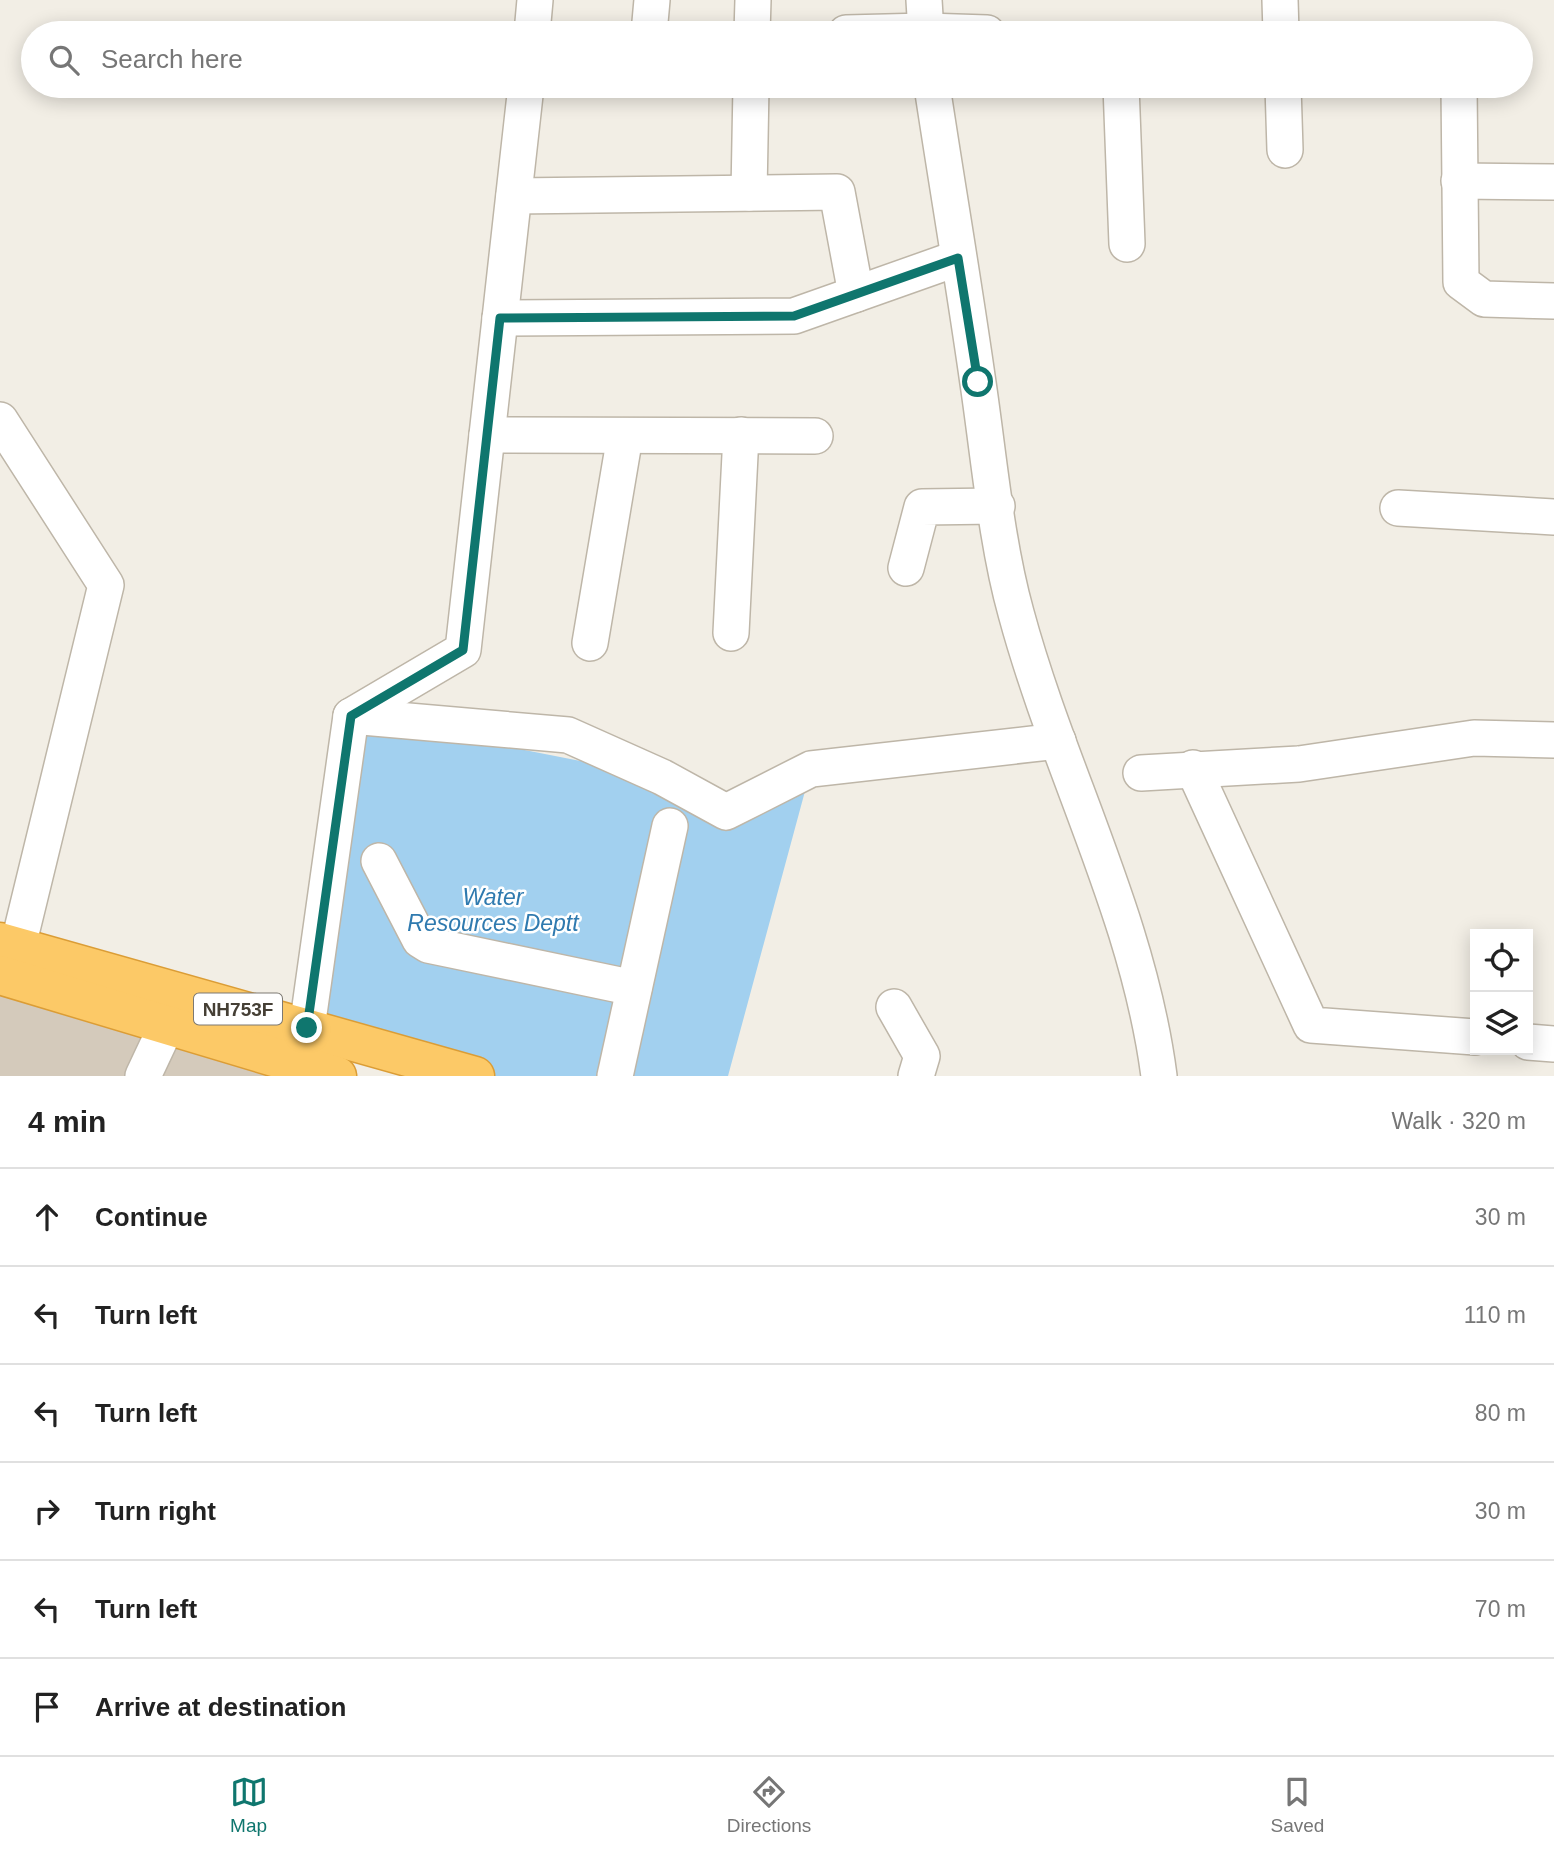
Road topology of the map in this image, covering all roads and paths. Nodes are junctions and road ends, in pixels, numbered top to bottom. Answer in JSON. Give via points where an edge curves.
{"nodes":[{"id":1,"x":536,"y":0,"type":"edge"},
{"id":2,"x":652,"y":0,"type":"edge"},
{"id":3,"x":753,"y":0,"type":"edge"},
{"id":4,"x":1280,"y":0,"type":"edge"},
{"id":5,"x":533,"y":21,"type":"edge"},
{"id":6,"x":650,"y":21,"type":"edge"},
{"id":7,"x":752,"y":21,"type":"edge"},
{"id":8,"x":1281,"y":21,"type":"edge"},
{"id":9,"x":525,"y":98,"type":"edge"},
{"id":10,"x":751,"y":98,"type":"edge"},
{"id":11,"x":934,"y":98,"type":"edge"},
{"id":12,"x":1121,"y":98,"type":"edge"},
{"id":13,"x":1283,"y":98,"type":"edge"},
{"id":14,"x":1459,"y":98,"type":"edge"},
{"id":15,"x":1285,"y":150,"type":"dead end"},
{"id":16,"x":1460,"y":181,"type":"junction"},
{"id":17,"x":1554,"y":181,"type":"edge"},
{"id":18,"x":748,"y":193,"type":"junction"},
{"id":19,"x":514,"y":196,"type":"junction"},
{"id":20,"x":1127,"y":244,"type":"dead end"},
{"id":21,"x":958,"y":258,"type":"junction"},
{"id":22,"x":856,"y":294,"type":"junction"},
{"id":23,"x":1554,"y":301,"type":"edge"},
{"id":24,"x":500,"y":318,"type":"junction"},
{"id":25,"x":0,"y":420,"type":"edge"},
{"id":26,"x":487,"y":435,"type":"junction"},
{"id":27,"x":741,"y":435,"type":"junction"},
{"id":28,"x":625,"y":436,"type":"junction"},
{"id":29,"x":815,"y":436,"type":"dead end"},
{"id":30,"x":997,"y":506,"type":"junction"},
{"id":31,"x":1398,"y":508,"type":"dead end"},
{"id":32,"x":1554,"y":517,"type":"edge"},
{"id":33,"x":906,"y":568,"type":"dead end"},
{"id":34,"x":731,"y":633,"type":"dead end"},
{"id":35,"x":590,"y":643,"type":"dead end"},
{"id":36,"x":351,"y":716,"type":"junction"},
{"id":37,"x":1554,"y":740,"type":"edge"},
{"id":38,"x":1058,"y":741,"type":"junction"},
{"id":39,"x":1193,"y":768,"type":"junction"},
{"id":40,"x":1141,"y":773,"type":"dead end"},
{"id":41,"x":670,"y":826,"type":"dead end"},
{"id":42,"x":379,"y":861,"type":"dead end"},
{"id":43,"x":6,"y":954,"type":"edge"},
{"id":44,"x":634,"y":988,"type":"junction"},
{"id":45,"x":894,"y":1007,"type":"dead end"},
{"id":46,"x":167,"y":1024,"type":"junction"},
{"id":47,"x":307,"y":1028,"type":"junction"},
{"id":48,"x":1470,"y":1037,"type":"edge"},
{"id":49,"x":1533,"y":1042,"type":"edge"},
{"id":50,"x":1554,"y":1044,"type":"edge"},
{"id":51,"x":142,"y":1076,"type":"edge"},
{"id":52,"x":337,"y":1076,"type":"edge"},
{"id":53,"x":475,"y":1076,"type":"edge"},
{"id":54,"x":615,"y":1076,"type":"edge"},
{"id":55,"x":916,"y":1076,"type":"edge"},
{"id":56,"x":1159,"y":1076,"type":"edge"}],
"edges":[{"from":1,"to":5,"type":"street"},
{"from":2,"to":6,"type":"street"},
{"from":3,"to":7,"type":"street"},
{"from":4,"to":8,"type":"street"},
{"from":9,"to":19,"type":"street"},
{"from":10,"to":18,"type":"street"},
{"from":11,"to":21,"type":"street"},
{"from":12,"to":20,"type":"street"},
{"from":13,"to":15,"type":"street"},
{"from":14,"to":16,"type":"street"},
{"from":16,"to":17,"type":"street"},
{"from":16,"to":23,"type":"street","via":[[1461,282],[1483,299]]},
{"from":18,"to":19,"type":"street"},
{"from":18,"to":22,"type":"street","via":[[837,191]]},
{"from":19,"to":24,"type":"street"},
{"from":21,"to":22,"type":"street"},
{"from":21,"to":30,"type":"street"},
{"from":22,"to":24,"type":"street","via":[[794,316]]},
{"from":24,"to":26,"type":"street"},
{"from":25,"to":43,"type":"street","via":[[106,585]]},
{"from":26,"to":28,"type":"street"},
{"from":26,"to":36,"type":"street","via":[[463,650]]},
{"from":27,"to":28,"type":"street"},
{"from":27,"to":29,"type":"street"},
{"from":27,"to":34,"type":"street"},
{"from":28,"to":35,"type":"street"},
{"from":30,"to":33,"type":"street","via":[[922,507]]},
{"from":30,"to":38,"type":"street","via":[[1015,610]]},
{"from":31,"to":32,"type":"street"},
{"from":36,"to":38,"type":"street","via":[[568,735],[726,812],[811,769]]},
{"from":36,"to":47,"type":"street"},
{"from":37,"to":39,"type":"street","via":[[1474,738],[1299,764]]},
{"from":38,"to":56,"type":"street","via":[[1133,951]]},
{"from":39,"to":40,"type":"street"},
{"from":39,"to":48,"type":"street","via":[[1311,1025]]},
{"from":41,"to":44,"type":"street"},
{"from":42,"to":44,"type":"street","via":[[420,940],[428,945]]},
{"from":43,"to":46,"type":"highway","number":"NH753F"},
{"from":43,"to":47,"type":"highway","number":"NH753F"},
{"from":44,"to":54,"type":"street"},
{"from":45,"to":55,"type":"street","via":[[922,1056]]},
{"from":46,"to":51,"type":"street"},
{"from":46,"to":52,"type":"highway","number":"NH753F"},
{"from":47,"to":53,"type":"highway","number":"NH753F"},
{"from":49,"to":50,"type":"street"}]}
